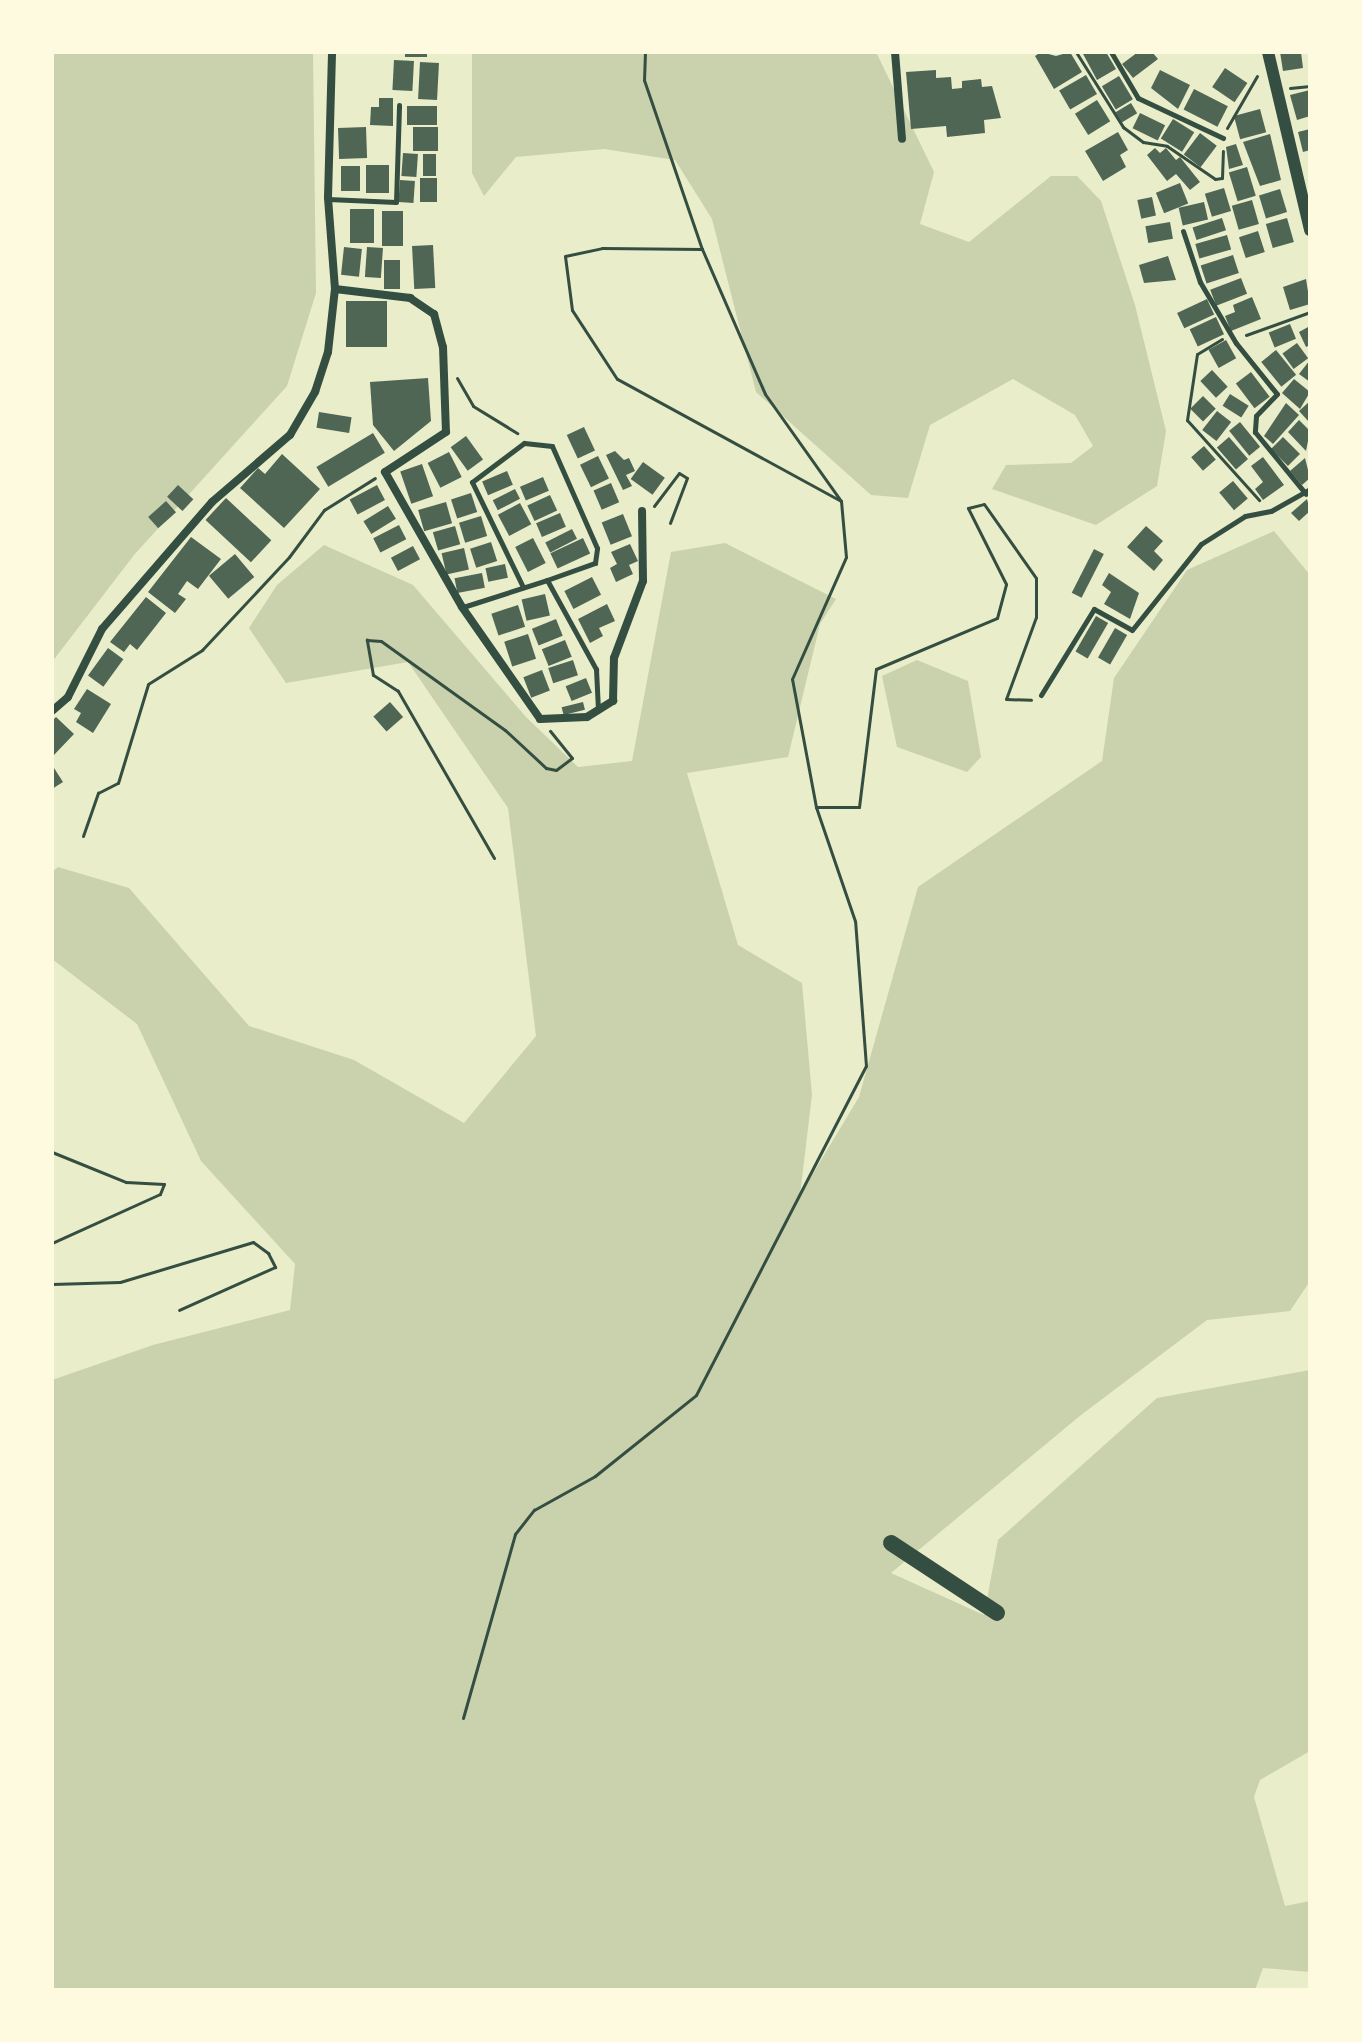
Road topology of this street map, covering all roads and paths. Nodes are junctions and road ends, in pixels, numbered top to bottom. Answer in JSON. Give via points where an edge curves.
{"nodes":[{"id":1,"x":332,"y":52,"type":"edge"},
{"id":2,"x":645,"y":52,"type":"edge"},
{"id":3,"x":895,"y":52,"type":"edge"},
{"id":4,"x":1111,"y":52,"type":"edge"},
{"id":5,"x":1268,"y":52,"type":"edge"},
{"id":6,"x":399,"y":105,"type":"dead end"},
{"id":7,"x":1223,"y":138,"type":"dead end"},
{"id":8,"x":902,"y":139,"type":"dead end"},
{"id":9,"x":328,"y":199,"type":"junction"},
{"id":10,"x":1310,"y":229,"type":"edge"},
{"id":11,"x":1183,"y":231,"type":"dead end"},
{"id":12,"x":702,"y":249,"type":"junction"},
{"id":13,"x":335,"y":289,"type":"junction"},
{"id":14,"x":1310,"y":312,"type":"edge"},
{"id":15,"x":1232,"y":336,"type":"junction"},
{"id":16,"x":444,"y":372,"type":"junction"},
{"id":17,"x":524,"y":443,"type":"junction"},
{"id":18,"x":385,"y":472,"type":"junction"},
{"id":19,"x":1308,"y":492,"type":"edge"},
{"id":20,"x":841,"y":501,"type":"junction"},
{"id":21,"x":642,"y":511,"type":"dead end"},
{"id":22,"x":1271,"y":511,"type":"junction"},
{"id":23,"x":642,"y":521,"type":"junction"},
{"id":24,"x":670,"y":523,"type":"dead end"},
{"id":25,"x":547,"y":580,"type":"junction"},
{"id":26,"x":523,"y":587,"type":"junction"},
{"id":27,"x":462,"y":607,"type":"junction"},
{"id":28,"x":1041,"y":695,"type":"joint"},
{"id":29,"x":52,"y":711,"type":"edge"},
{"id":30,"x":598,"y":712,"type":"junction"},
{"id":31,"x":540,"y":719,"type":"junction"},
{"id":32,"x":816,"y":807,"type":"junction"},
{"id":33,"x":83,"y":836,"type":"dead end"},
{"id":34,"x":494,"y":858,"type":"dead end"},
{"id":35,"x":52,"y":1152,"type":"edge"},
{"id":36,"x":52,"y":1243,"type":"edge"},
{"id":37,"x":52,"y":1284,"type":"edge"},
{"id":38,"x":179,"y":1310,"type":"dead end"},
{"id":39,"x":891,"y":1543,"type":"dead end"},
{"id":40,"x":997,"y":1613,"type":"dead end"},
{"id":41,"x":463,"y":1718,"type":"dead end"}],
"edges":[{"from":1,"to":9,"type":"street"},
{"from":2,"to":12,"type":"path","via":[[644,80]]},
{"from":3,"to":8,"type":"street"},
{"from":4,"to":7,"type":"lane","via":[[1138,98]]},
{"from":5,"to":10,"type":"street"},
{"from":6,"to":9,"type":"lane","via":[[396,202]]},
{"from":9,"to":13,"type":"street"},
{"from":11,"to":15,"type":"lane","via":[[1200,282]]},
{"from":12,"to":20,"type":"path","via":[[765,394]]},
{"from":12,"to":20,"type":"path","via":[[602,248],[565,256],[572,310],[617,379]]},
{"from":13,"to":16,"type":"street","via":[[410,298],[434,314]]},
{"from":13,"to":29,"type":"street","via":[[328,352],[315,392],[290,435],[212,502],[102,629],[68,697]]},
{"from":14,"to":15,"type":"path"},
{"from":15,"to":19,"type":"lane","via":[[1277,394],[1256,416],[1255,432]]},
{"from":15,"to":22,"type":"path","via":[[1197,354],[1187,420]]},
{"from":16,"to":17,"type":"path","via":[[456,376],[473,406],[519,434]]},
{"from":16,"to":18,"type":"street","via":[[446,432]]},
{"from":17,"to":25,"type":"lane","via":[[552,446],[597,548],[595,563]]},
{"from":17,"to":26,"type":"lane","via":[[472,482]]},
{"from":18,"to":27,"type":"street"},
{"from":18,"to":33,"type":"path","via":[[324,510],[289,557],[202,650],[148,684],[118,783],[98,793]]},
{"from":19,"to":22,"type":"lane"},
{"from":20,"to":32,"type":"path","via":[[846,557],[792,679]]},
{"from":21,"to":23,"type":"street"},
{"from":22,"to":28,"type":"lane","via":[[1245,516],[1201,544],[1132,630],[1094,609]]},
{"from":23,"to":24,"type":"path","via":[[679,473],[687,478]]},
{"from":23,"to":30,"type":"street","via":[[643,581],[614,658],[613,701]]},
{"from":25,"to":26,"type":"lane"},
{"from":25,"to":30,"type":"lane","via":[[596,669]]},
{"from":26,"to":27,"type":"lane"},
{"from":27,"to":31,"type":"street"},
{"from":28,"to":32,"type":"path","via":[[1029,701],[1006,699],[1036,617],[1036,578],[984,504],[968,508],[1006,584],[997,618],[876,669],[859,807]]},
{"from":30,"to":31,"type":"street","via":[[555,722]]},
{"from":31,"to":34,"type":"path","via":[[572,758],[556,770],[546,768],[505,730],[381,641],[367,640],[373,675],[398,691]]},
{"from":32,"to":41,"type":"path","via":[[855,921],[866,1066],[696,1395],[595,1476],[534,1510],[515,1534]]},
{"from":35,"to":36,"type":"path","via":[[126,1182],[164,1184],[160,1194]]},
{"from":37,"to":38,"type":"path","via":[[120,1282],[253,1242],[268,1253],[275,1267]]},
{"from":39,"to":40,"type":"highway"}]}
